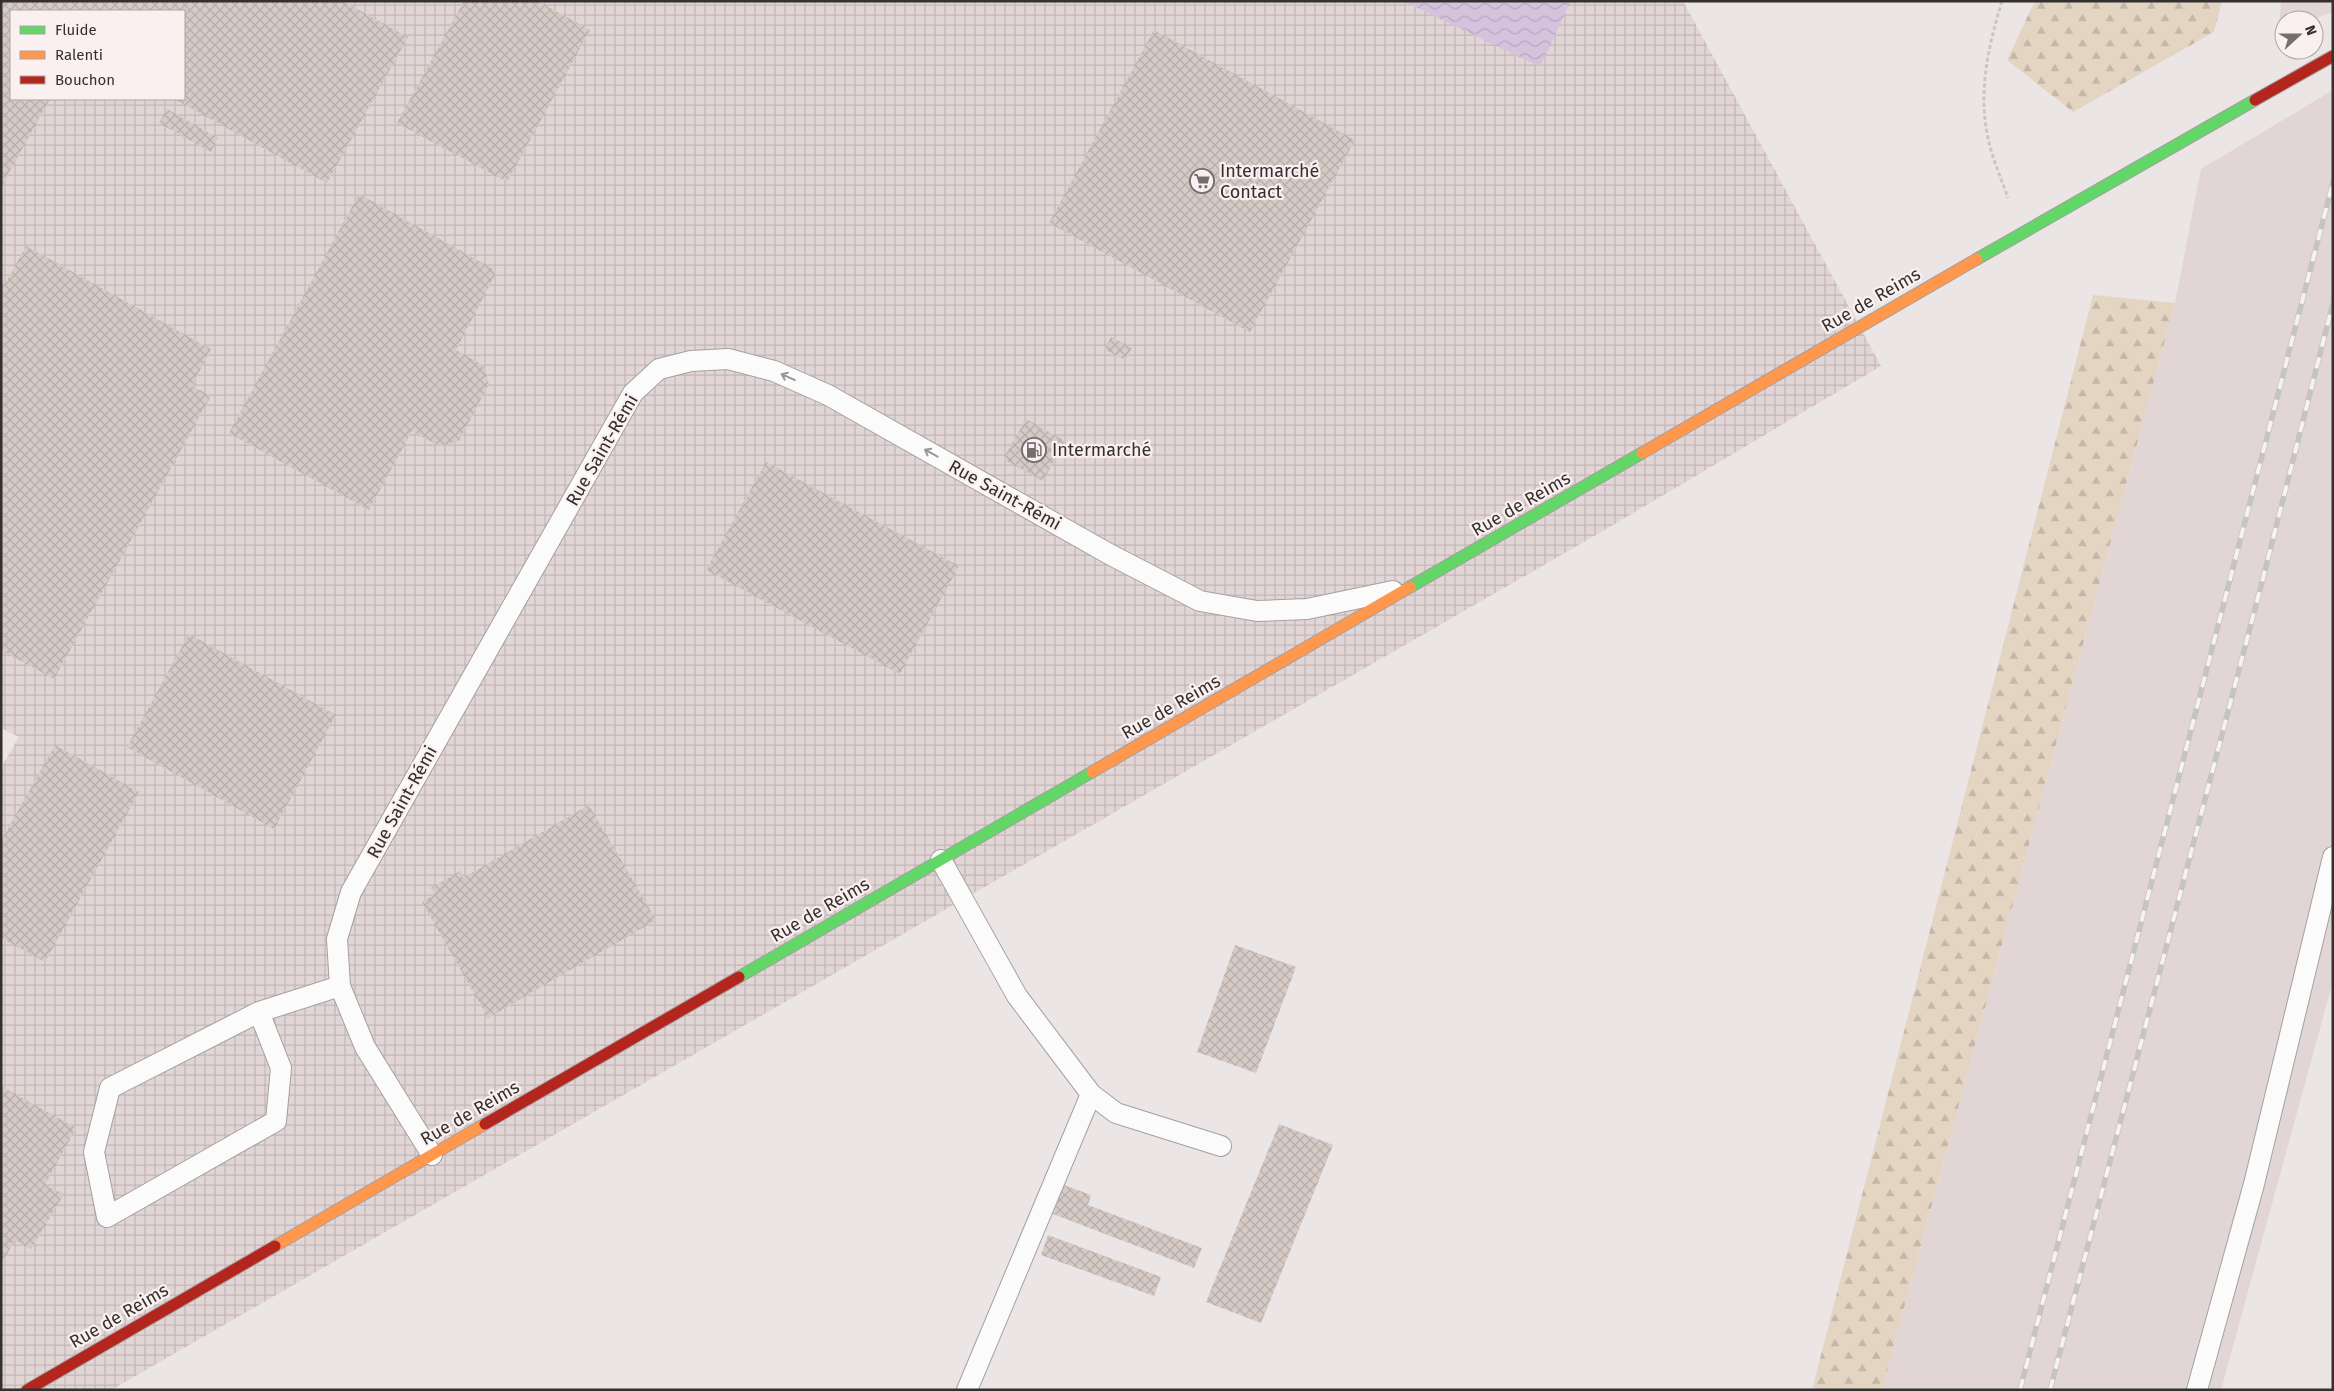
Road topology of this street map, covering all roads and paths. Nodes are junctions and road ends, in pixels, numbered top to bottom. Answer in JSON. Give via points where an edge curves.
{"nodes":[{"id":1,"x":2002,"y":1,"type":"edge"},
{"id":2,"x":2333,"y":56,"type":"edge"},
{"id":3,"x":2019,"y":234,"type":"junction"},
{"id":4,"x":1413,"y":587,"type":"junction"},
{"id":5,"x":2333,"y":857,"type":"edge"},
{"id":6,"x":941,"y":860,"type":"junction"},
{"id":7,"x":340,"y":986,"type":"junction"},
{"id":8,"x":260,"y":1012,"type":"junction"},
{"id":9,"x":1091,"y":1094,"type":"junction"},
{"id":10,"x":1221,"y":1146,"type":"dead end"},
{"id":11,"x":432,"y":1155,"type":"junction"},
{"id":12,"x":27,"y":1390,"type":"edge"},
{"id":13,"x":967,"y":1390,"type":"edge"},
{"id":14,"x":2197,"y":1390,"type":"edge"}],
"edges":[{"from":1,"to":3,"type":"path","via":[[1989,43],[1983,86],[1988,138]]},
{"from":2,"to":3,"type":"street","name":"Rue de Reims"},
{"from":3,"to":4,"type":"street","name":"Rue de Reims"},
{"from":4,"to":6,"type":"street","name":"Rue de Reims"},
{"from":4,"to":7,"type":"lane","name":"Rue Saint-Rémi","one_way":true,"via":[[1307,609],[1257,611],[1200,601],[1110,555],[828,395],[774,371],[728,360],[691,361],[659,370],[633,393],[351,892],[337,939]]},
{"from":5,"to":14,"type":"lane","via":[[2254,1184]]},
{"from":6,"to":9,"type":"lane","via":[[1017,996]]},
{"from":6,"to":11,"type":"street","name":"Rue de Reims"},
{"from":7,"to":8,"type":"lane"},
{"from":7,"to":11,"type":"lane","name":"Rue Saint-Rémi","via":[[365,1047]]},
{"from":8,"to":8,"type":"lane","via":[[110,1088],[94,1152],[108,1217],[276,1121],[281,1068]]},
{"from":9,"to":10,"type":"lane","via":[[1116,1113]]},
{"from":9,"to":13,"type":"lane"},
{"from":11,"to":12,"type":"street","name":"Rue de Reims"}]}
